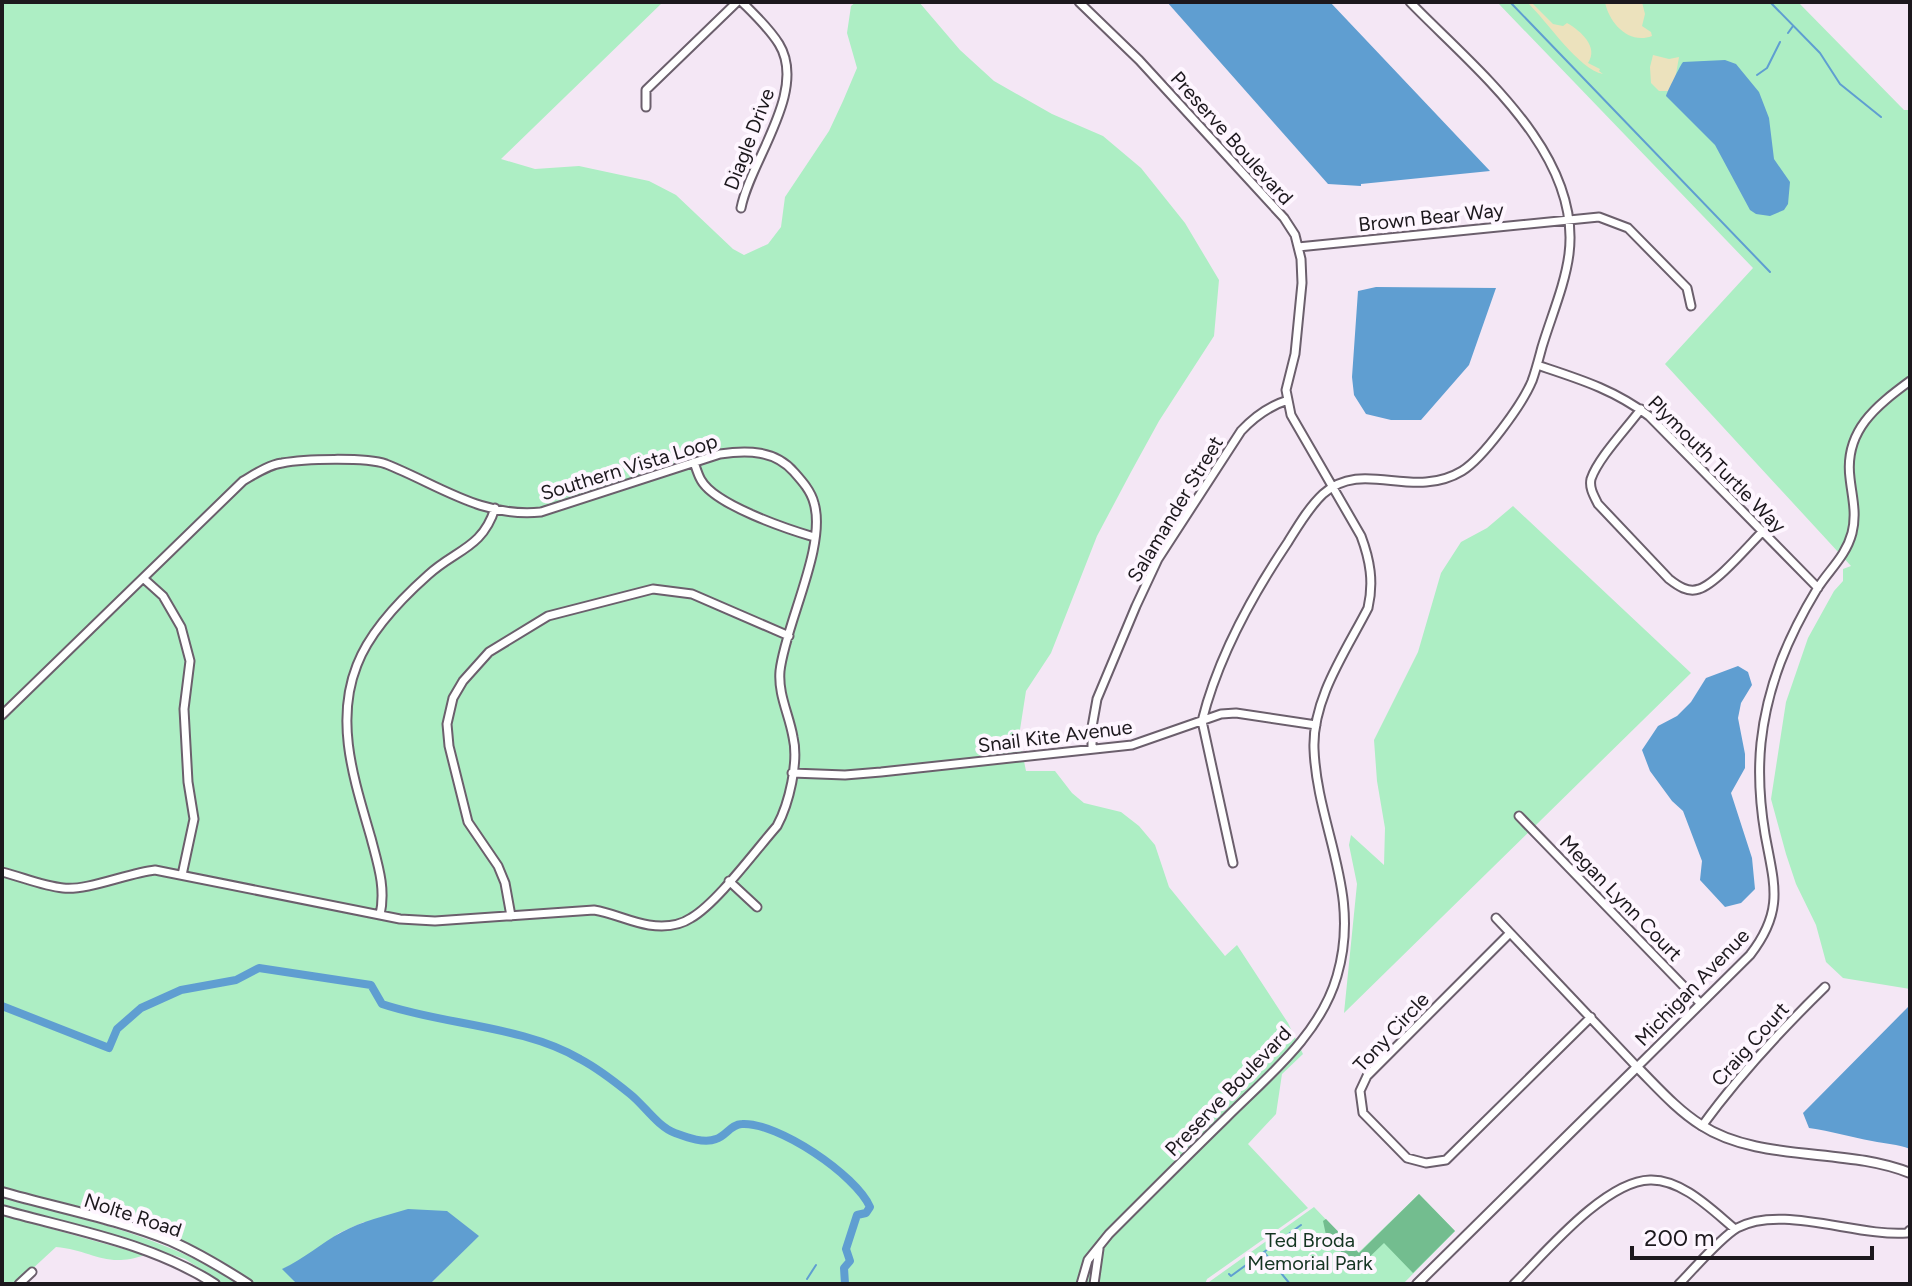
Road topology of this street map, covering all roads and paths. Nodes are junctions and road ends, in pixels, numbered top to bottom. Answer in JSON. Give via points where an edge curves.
{"nodes":[{"id":1,"x":740,"y":2,"type":"edge"},
{"id":2,"x":1079,"y":2,"type":"edge"},
{"id":3,"x":1410,"y":2,"type":"edge"},
{"id":4,"x":646,"y":107,"type":"dead end"},
{"id":5,"x":741,"y":208,"type":"dead end"},
{"id":6,"x":1568,"y":219,"type":"junction"},
{"id":7,"x":1298,"y":247,"type":"junction"},
{"id":8,"x":1691,"y":306,"type":"dead end"},
{"id":9,"x":1537,"y":365,"type":"junction"},
{"id":10,"x":1910,"y":381,"type":"edge"},
{"id":11,"x":1288,"y":400,"type":"junction"},
{"id":12,"x":1641,"y":409,"type":"junction"},
{"id":13,"x":694,"y":462,"type":"junction"},
{"id":14,"x":1332,"y":487,"type":"junction"},
{"id":15,"x":495,"y":508,"type":"junction"},
{"id":16,"x":1763,"y":531,"type":"junction"},
{"id":17,"x":814,"y":537,"type":"junction"},
{"id":18,"x":143,"y":578,"type":"junction"},
{"id":19,"x":1818,"y":588,"type":"junction"},
{"id":20,"x":789,"y":636,"type":"junction"},
{"id":21,"x":2,"y":715,"type":"edge"},
{"id":22,"x":1202,"y":721,"type":"junction"},
{"id":23,"x":1316,"y":725,"type":"junction"},
{"id":24,"x":1092,"y":749,"type":"junction"},
{"id":25,"x":792,"y":773,"type":"junction"},
{"id":26,"x":1519,"y":816,"type":"dead end"},
{"id":27,"x":1233,"y":863,"type":"dead end"},
{"id":28,"x":2,"y":872,"type":"edge"},
{"id":29,"x":182,"y":875,"type":"junction"},
{"id":30,"x":729,"y":881,"type":"junction"},
{"id":31,"x":757,"y":907,"type":"dead end"},
{"id":32,"x":380,"y":915,"type":"junction"},
{"id":33,"x":511,"y":916,"type":"junction"},
{"id":34,"x":1496,"y":918,"type":"dead end"},
{"id":35,"x":1510,"y":933,"type":"junction"},
{"id":36,"x":1825,"y":987,"type":"dead end"},
{"id":37,"x":1700,"y":1003,"type":"junction"},
{"id":38,"x":1591,"y":1017,"type":"junction"},
{"id":39,"x":1637,"y":1067,"type":"junction"},
{"id":40,"x":1702,"y":1126,"type":"junction"},
{"id":41,"x":1910,"y":1173,"type":"edge"},
{"id":42,"x":2,"y":1192,"type":"edge"},
{"id":43,"x":2,"y":1210,"type":"edge"},
{"id":44,"x":1735,"y":1229,"type":"junction"},
{"id":45,"x":1910,"y":1230,"type":"edge"},
{"id":46,"x":1099,"y":1249,"type":"junction"},
{"id":47,"x":32,"y":1272,"type":"dead end"},
{"id":48,"x":19,"y":1284,"type":"edge"},
{"id":49,"x":215,"y":1284,"type":"edge"},
{"id":50,"x":248,"y":1284,"type":"edge"},
{"id":51,"x":1081,"y":1284,"type":"edge"},
{"id":52,"x":1094,"y":1284,"type":"edge"},
{"id":53,"x":1417,"y":1284,"type":"edge"},
{"id":54,"x":1514,"y":1284,"type":"edge"},
{"id":55,"x":1679,"y":1284,"type":"edge"}],
"edges":[{"from":1,"to":4,"type":"street","via":[[646,90]]},
{"from":1,"to":5,"type":"street","name":"Diagle Drive","via":[[769,30],[787,65],[787,88]]},
{"from":2,"to":7,"type":"street","name":"Preserve Boulevard","via":[[1284,218]]},
{"from":3,"to":6,"type":"street","via":[[1535,134],[1551,162]]},
{"from":6,"to":7,"type":"street","name":"Brown Bear Way"},
{"from":6,"to":8,"type":"street","name":"Brown Bear Way","via":[[1599,217],[1628,228],[1687,288]]},
{"from":6,"to":9,"type":"street","via":[[1569,255]]},
{"from":7,"to":11,"type":"street","name":"Preserve Boulevard","via":[[1302,283]]},
{"from":9,"to":12,"type":"street","name":"Plymouth Turtle Way","via":[[1604,387]]},
{"from":9,"to":14,"type":"street","via":[[1518,406],[1463,471],[1434,483],[1353,478]]},
{"from":10,"to":19,"type":"street","name":"Michigan Avenue","via":[[1880,403],[1858,430],[1849,467],[1855,502],[1852,534]]},
{"from":11,"to":14,"type":"street","name":"Preserve Boulevard","via":[[1302,437]]},
{"from":11,"to":24,"type":"street","name":"Salamander Street","via":[[1252,418],[1241,431],[1158,559],[1097,699]]},
{"from":12,"to":16,"type":"street","name":"Plymouth Turtle Way"},
{"from":12,"to":16,"type":"street","via":[[1600,463],[1591,490],[1669,579],[1681,588],[1699,589]]},
{"from":13,"to":15,"type":"street","name":"Southern Vista Loop","via":[[541,512],[517,515]]},
{"from":13,"to":17,"type":"street","via":[[708,489],[726,501]]},
{"from":13,"to":17,"type":"street","name":"Southern Vista Loop","via":[[750,450],[790,467],[814,504]]},
{"from":14,"to":22,"type":"street","via":[[1308,511],[1255,591]]},
{"from":14,"to":23,"type":"street","name":"Preserve Boulevard","via":[[1368,554],[1372,592],[1326,690]]},
{"from":15,"to":18,"type":"street","name":"Southern Vista Loop","via":[[445,493],[384,463],[282,463],[243,481]]},
{"from":15,"to":32,"type":"street","via":[[483,534],[430,573],[380,625],[357,665],[346,728],[350,764],[383,881]]},
{"from":16,"to":19,"type":"street","name":"Plymouth Turtle Way"},
{"from":17,"to":20,"type":"street","name":"Southern Vista Loop"},
{"from":18,"to":21,"type":"street","name":"Southern Vista Loop"},
{"from":18,"to":29,"type":"street","via":[[163,596],[181,627],[190,661],[184,709],[194,819]]},
{"from":19,"to":37,"type":"street","name":"Michigan Avenue","via":[[1773,678],[1761,739],[1760,797],[1775,878],[1774,908],[1756,948]]},
{"from":20,"to":25,"type":"street","name":"Southern Vista Loop","via":[[780,693],[794,739]]},
{"from":20,"to":33,"type":"street","via":[[692,594],[653,589],[548,616],[489,652],[453,698],[447,724],[468,822],[498,866]]},
{"from":22,"to":23,"type":"street","name":"Snail Kite Avenue","via":[[1236,713]]},
{"from":22,"to":24,"type":"street","name":"Snail Kite Avenue","via":[[1132,745]]},
{"from":22,"to":27,"type":"street"},
{"from":23,"to":46,"type":"street","name":"Preserve Boulevard","via":[[1318,778],[1346,914],[1337,978],[1320,1016],[1293,1051]]},
{"from":24,"to":25,"type":"street","name":"Snail Kite Avenue","via":[[845,775]]},
{"from":25,"to":30,"type":"street","name":"Southern Vista Loop","via":[[777,826]]},
{"from":26,"to":37,"type":"street","name":"Megan Lynn Court"},
{"from":28,"to":29,"type":"street","name":"Southern Vista Loop","via":[[64,889],[155,870]]},
{"from":29,"to":32,"type":"street","name":"Southern Vista Loop"},
{"from":30,"to":31,"type":"street"},
{"from":30,"to":33,"type":"street","name":"Southern Vista Loop","via":[[707,906],[673,926],[594,910]]},
{"from":32,"to":33,"type":"street","name":"Southern Vista Loop","via":[[435,921]]},
{"from":34,"to":35,"type":"street"},
{"from":35,"to":38,"type":"street"},
{"from":35,"to":38,"type":"street","name":"Tony Circle","via":[[1367,1076],[1360,1091],[1363,1113],[1407,1158],[1426,1163],[1446,1160]]},
{"from":36,"to":40,"type":"street","name":"Craig Court","via":[[1776,1035]]},
{"from":37,"to":39,"type":"street","name":"Michigan Avenue"},
{"from":38,"to":39,"type":"street"},
{"from":39,"to":40,"type":"street"},
{"from":39,"to":53,"type":"street","name":"Michigan Avenue"},
{"from":40,"to":41,"type":"street","via":[[1763,1148],[1889,1165]]},
{"from":42,"to":50,"type":"street","name":"Nolte Road","via":[[172,1242]]},
{"from":43,"to":49,"type":"street","name":"Nolte Road","via":[[169,1259]]},
{"from":44,"to":45,"type":"street","via":[[1761,1219],[1884,1235]]},
{"from":44,"to":54,"type":"street","via":[[1678,1187],[1652,1179],[1626,1184],[1605,1196]]},
{"from":44,"to":55,"type":"street"},
{"from":46,"to":51,"type":"street","name":"Preserve Boulevard","via":[[1088,1260]]},
{"from":46,"to":52,"type":"street"},
{"from":47,"to":48,"type":"street"}]}
